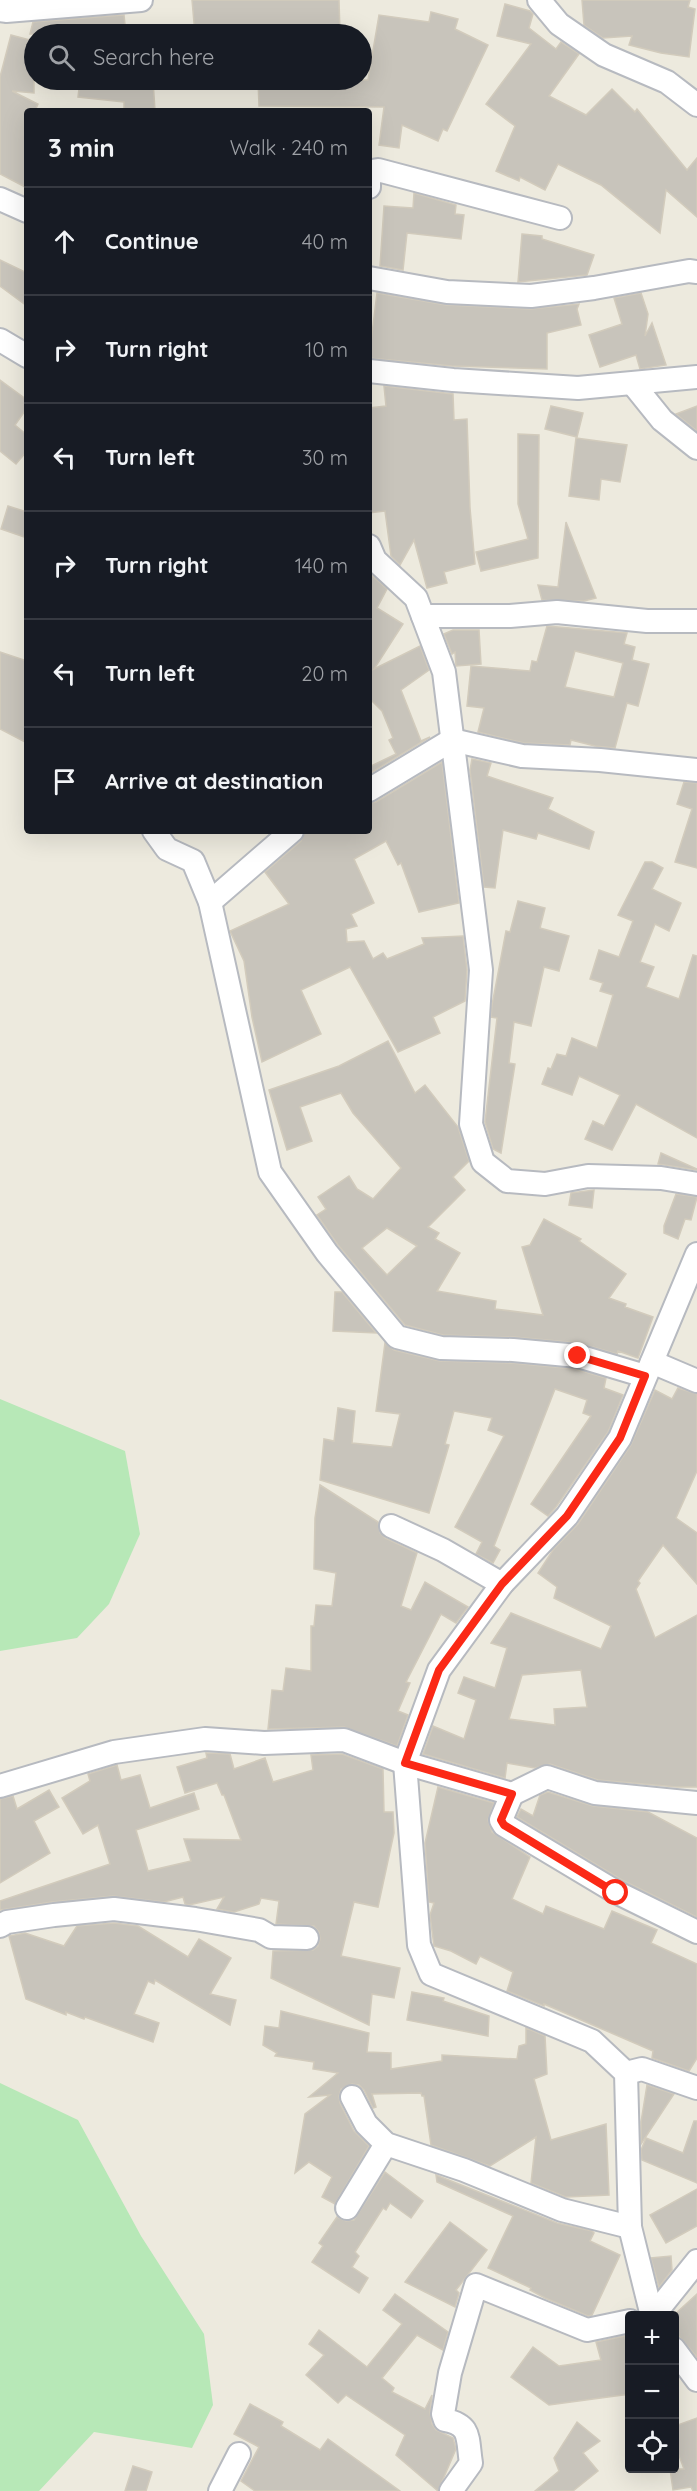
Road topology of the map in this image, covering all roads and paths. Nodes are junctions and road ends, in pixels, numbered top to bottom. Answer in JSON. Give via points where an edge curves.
{"nodes":[{"id":1,"x":141,"y":0,"type":"edge"},
{"id":2,"x":540,"y":0,"type":"edge"},
{"id":3,"x":0,"y":10,"type":"edge"},
{"id":4,"x":697,"y":105,"type":"edge"},
{"id":5,"x":372,"y":171,"type":"edge"},
{"id":6,"x":0,"y":200,"type":"edge"},
{"id":7,"x":24,"y":210,"type":"edge"},
{"id":8,"x":561,"y":218,"type":"dead end"},
{"id":9,"x":697,"y":272,"type":"edge"},
{"id":10,"x":372,"y":279,"type":"edge"},
{"id":11,"x":0,"y":340,"type":"edge"},
{"id":12,"x":24,"y":354,"type":"edge"},
{"id":13,"x":372,"y":371,"type":"edge"},
{"id":14,"x":697,"y":378,"type":"edge"},
{"id":15,"x":633,"y":384,"type":"junction"},
{"id":16,"x":697,"y":448,"type":"edge"},
{"id":17,"x":372,"y":553,"type":"edge"},
{"id":18,"x":423,"y":616,"type":"junction"},
{"id":19,"x":697,"y":621,"type":"edge"},
{"id":20,"x":452,"y":740,"type":"junction"},
{"id":21,"x":697,"y":770,"type":"edge"},
{"id":22,"x":372,"y":788,"type":"edge"},
{"id":23,"x":156,"y":834,"type":"edge"},
{"id":24,"x":289,"y":834,"type":"edge"},
{"id":25,"x":210,"y":902,"type":"junction"},
{"id":26,"x":697,"y":1184,"type":"edge"},
{"id":27,"x":697,"y":1254,"type":"edge"},
{"id":28,"x":648,"y":1369,"type":"junction"},
{"id":29,"x":697,"y":1381,"type":"edge"},
{"id":30,"x":392,"y":1526,"type":"dead end"},
{"id":31,"x":502,"y":1584,"type":"junction"},
{"id":32,"x":405,"y":1763,"type":"junction"},
{"id":33,"x":0,"y":1786,"type":"edge"},
{"id":34,"x":512,"y":1794,"type":"junction"},
{"id":35,"x":697,"y":1803,"type":"edge"},
{"id":36,"x":0,"y":1926,"type":"edge"},
{"id":37,"x":697,"y":1932,"type":"edge"},
{"id":38,"x":307,"y":1938,"type":"dead end"},
{"id":39,"x":626,"y":2073,"type":"junction"},
{"id":40,"x":697,"y":2088,"type":"edge"},
{"id":41,"x":352,"y":2097,"type":"dead end"},
{"id":42,"x":386,"y":2144,"type":"junction"},
{"id":43,"x":347,"y":2208,"type":"dead end"},
{"id":44,"x":630,"y":2227,"type":"junction"},
{"id":45,"x":697,"y":2261,"type":"edge"},
{"id":46,"x":651,"y":2311,"type":"edge"},
{"id":47,"x":656,"y":2311,"type":"edge"},
{"id":48,"x":625,"y":2322,"type":"edge"},
{"id":49,"x":679,"y":2355,"type":"edge"},
{"id":50,"x":697,"y":2380,"type":"edge"},
{"id":51,"x":239,"y":2454,"type":"dead end"},
{"id":52,"x":220,"y":2491,"type":"edge"},
{"id":53,"x":451,"y":2491,"type":"edge"}],
"edges":[{"from":1,"to":3,"type":"street"},
{"from":2,"to":4,"type":"street","via":[[559,24],[604,55],[667,82]]},
{"from":5,"to":8,"type":"street"},
{"from":6,"to":7,"type":"street"},
{"from":9,"to":10,"type":"street","via":[[531,296],[447,292]]},
{"from":11,"to":12,"type":"street"},
{"from":13,"to":15,"type":"street","via":[[578,388]]},
{"from":14,"to":15,"type":"street"},
{"from":15,"to":16,"type":"street","via":[[662,420]]},
{"from":17,"to":18,"type":"street","via":[[416,598]]},
{"from":18,"to":19,"type":"street","via":[[557,612],[647,621]]},
{"from":18,"to":20,"type":"street","via":[[444,672]]},
{"from":20,"to":21,"type":"street","via":[[522,756]]},
{"from":20,"to":22,"type":"street"},
{"from":20,"to":26,"type":"street","via":[[481,970],[471,1124],[483,1161],[507,1181],[545,1184],[588,1176],[661,1178]]},
{"from":23,"to":25,"type":"street","via":[[166,849],[193,861]]},
{"from":24,"to":25,"type":"street"},
{"from":25,"to":28,"type":"street","via":[[270,1172],[327,1253],[397,1337],[441,1348],[578,1356]]},
{"from":27,"to":28,"type":"street"},
{"from":28,"to":29,"type":"street"},
{"from":28,"to":31,"type":"street","via":[[620,1438],[567,1516]]},
{"from":30,"to":31,"type":"street"},
{"from":31,"to":32,"type":"street","via":[[439,1670]]},
{"from":32,"to":33,"type":"street","via":[[344,1740],[264,1743],[204,1739],[114,1752]]},
{"from":32,"to":34,"type":"street"},
{"from":32,"to":39,"type":"street","via":[[419,1945],[431,1974],[592,2041]]},
{"from":34,"to":35,"type":"street","via":[[547,1777],[595,1793]]},
{"from":34,"to":37,"type":"street","via":[[501,1820],[504,1825],[616,1893]]},
{"from":36,"to":38,"type":"street","via":[[114,1909],[248,1928],[272,1937]]},
{"from":39,"to":40,"type":"street","via":[[642,2069]]},
{"from":39,"to":44,"type":"street"},
{"from":41,"to":42,"type":"street","via":[[366,2124]]},
{"from":42,"to":43,"type":"street"},
{"from":42,"to":44,"type":"street","via":[[464,2170],[562,2210]]},
{"from":44,"to":46,"type":"street"},
{"from":45,"to":47,"type":"street"},
{"from":48,"to":53,"type":"street","via":[[587,2330],[476,2285],[450,2373],[442,2417],[465,2429],[471,2463]]},
{"from":49,"to":50,"type":"street"},
{"from":51,"to":52,"type":"street"}]}
